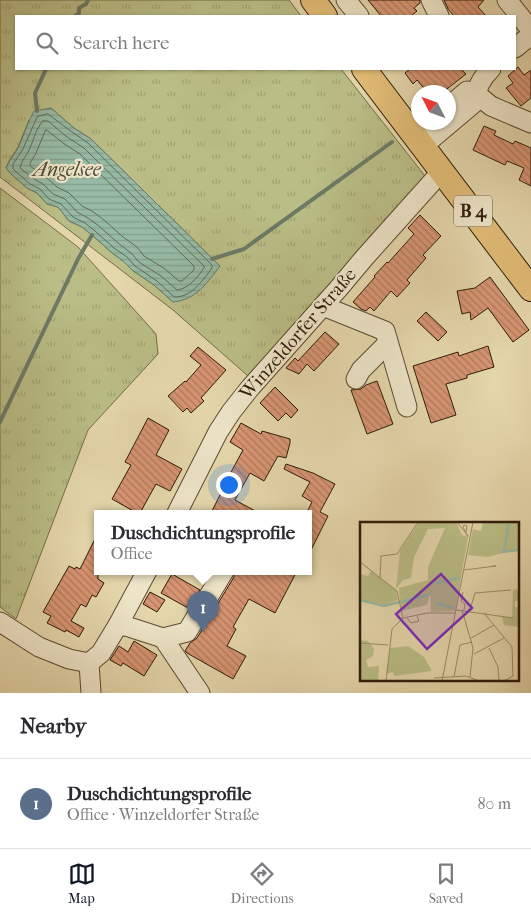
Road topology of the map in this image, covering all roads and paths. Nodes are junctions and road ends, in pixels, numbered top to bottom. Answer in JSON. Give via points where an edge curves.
{"nodes":[{"id":1,"x":313,"y":0,"type":"edge"},
{"id":2,"x":346,"y":0,"type":"edge"},
{"id":3,"x":431,"y":0,"type":"edge"},
{"id":4,"x":507,"y":0,"type":"edge"},
{"id":5,"x":324,"y":15,"type":"edge"},
{"id":6,"x":358,"y":15,"type":"edge"},
{"id":7,"x":438,"y":15,"type":"edge"},
{"id":8,"x":531,"y":30,"type":"edge"},
{"id":9,"x":531,"y":34,"type":"edge"},
{"id":10,"x":516,"y":47,"type":"edge"},
{"id":11,"x":365,"y":70,"type":"edge"},
{"id":12,"x":485,"y":71,"type":"edge"},
{"id":13,"x":475,"y":94,"type":"junction"},
{"id":14,"x":456,"y":101,"type":"edge"},
{"id":15,"x":531,"y":123,"type":"edge"},
{"id":16,"x":422,"y":135,"type":"edge"},
{"id":17,"x":442,"y":171,"type":"junction"},
{"id":18,"x":531,"y":288,"type":"edge"},
{"id":19,"x":323,"y":306,"type":"junction"},
{"id":20,"x":388,"y":343,"type":"junction"},
{"id":21,"x":356,"y":378,"type":"dead end"},
{"id":22,"x":407,"y":407,"type":"dead end"},
{"id":23,"x":179,"y":510,"type":"edge"},
{"id":24,"x":145,"y":575,"type":"edge"},
{"id":25,"x":222,"y":575,"type":"edge"},
{"id":26,"x":0,"y":622,"type":"edge"},
{"id":27,"x":118,"y":625,"type":"junction"},
{"id":28,"x":163,"y":638,"type":"junction"},
{"id":29,"x":89,"y":663,"type":"junction"},
{"id":30,"x":91,"y":693,"type":"edge"},
{"id":31,"x":200,"y":693,"type":"edge"}],
"edges":[{"from":1,"to":5,"type":"main road"},
{"from":2,"to":6,"type":"street"},
{"from":3,"to":7,"type":"street"},
{"from":4,"to":8,"type":"street"},
{"from":9,"to":10,"type":"street"},
{"from":11,"to":16,"type":"main road","number":"B 4"},
{"from":12,"to":13,"type":"street"},
{"from":13,"to":14,"type":"street","via":[[467,92]]},
{"from":13,"to":15,"type":"street","via":[[490,106]]},
{"from":13,"to":16,"type":"street","via":[[474,103]]},
{"from":16,"to":17,"type":"main road","number":"B 4"},
{"from":17,"to":18,"type":"main road","number":"B 4"},
{"from":17,"to":19,"type":"street","name":"Winzeldorfer Straße"},
{"from":19,"to":20,"type":"street","via":[[384,331]]},
{"from":19,"to":23,"type":"street","name":"Winzeldorfer Straße","via":[[231,412]]},
{"from":20,"to":21,"type":"street"},
{"from":20,"to":22,"type":"street"},
{"from":24,"to":27,"type":"street"},
{"from":25,"to":28,"type":"street","via":[[186,632]]},
{"from":26,"to":29,"type":"street","via":[[39,647]]},
{"from":27,"to":28,"type":"street"},
{"from":27,"to":29,"type":"street","via":[[101,653]]},
{"from":28,"to":31,"type":"street"},
{"from":29,"to":30,"type":"street"}]}
